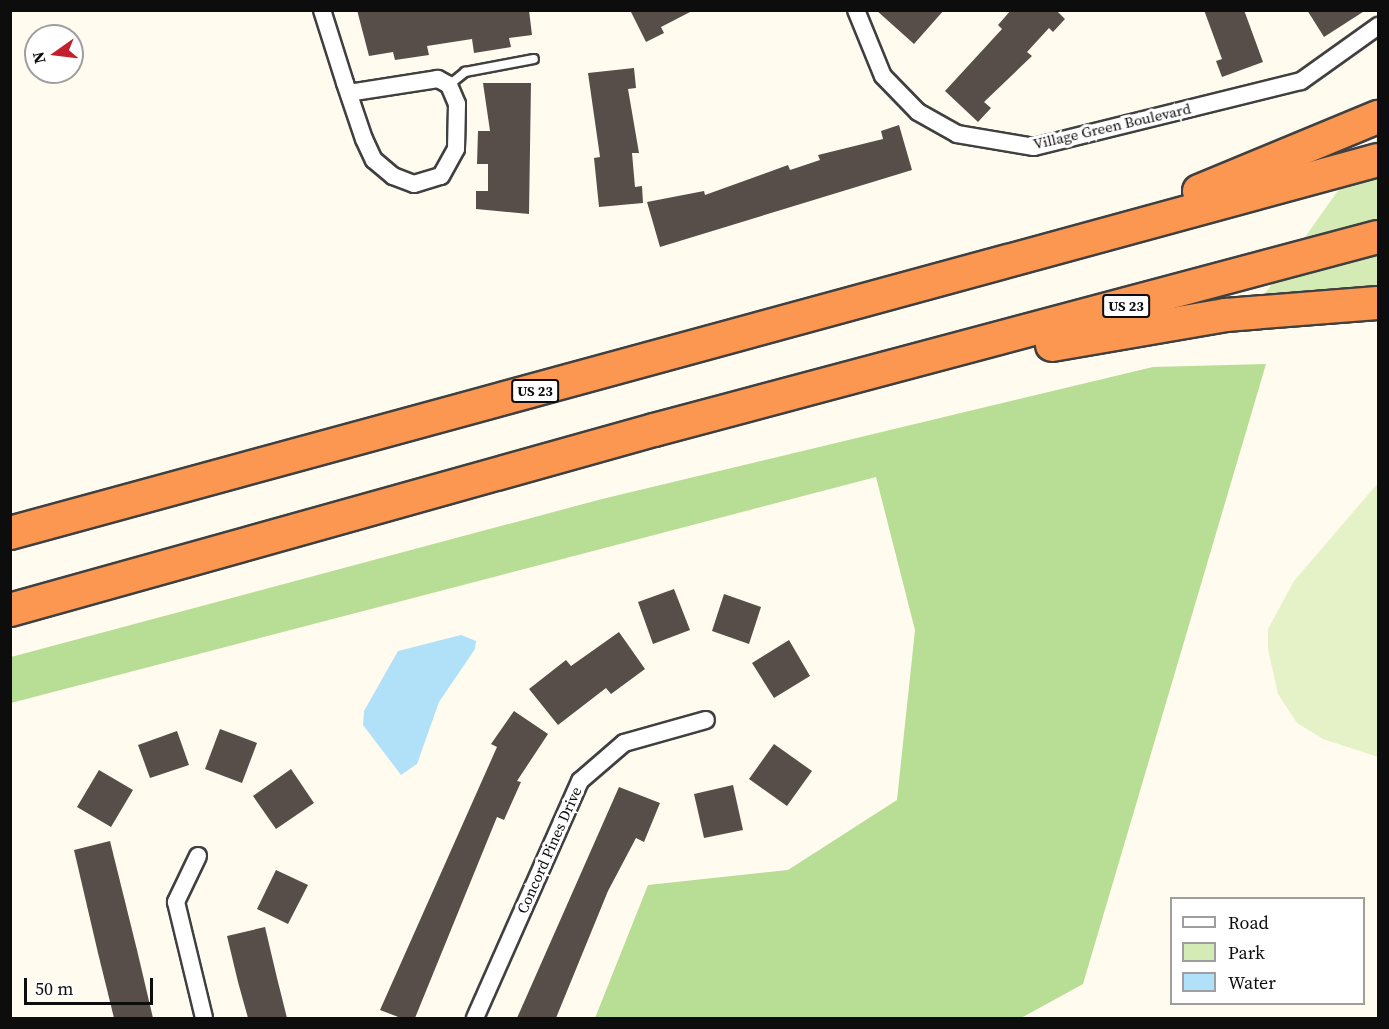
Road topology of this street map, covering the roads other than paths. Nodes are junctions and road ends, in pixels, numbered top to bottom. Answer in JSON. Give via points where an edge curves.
{"nodes":[{"id":1,"x":322,"y":10,"type":"edge"},
{"id":2,"x":856,"y":10,"type":"edge"},
{"id":3,"x":1378,"y":27,"type":"edge"},
{"id":4,"x":534,"y":58,"type":"dead end"},
{"id":5,"x":449,"y":85,"type":"junction"},
{"id":6,"x":349,"y":93,"type":"junction"},
{"id":7,"x":1378,"y":117,"type":"edge"},
{"id":8,"x":1378,"y":160,"type":"edge"},
{"id":9,"x":1378,"y":237,"type":"edge"},
{"id":10,"x":1059,"y":247,"type":"junction"},
{"id":11,"x":1378,"y":303,"type":"edge"},
{"id":12,"x":873,"y":375,"type":"junction"},
{"id":13,"x":10,"y":533,"type":"edge"},
{"id":14,"x":10,"y":610,"type":"edge"},
{"id":15,"x":706,"y":720,"type":"dead end"},
{"id":16,"x":198,"y":856,"type":"dead end"},
{"id":17,"x":204,"y":1018,"type":"edge"},
{"id":18,"x":475,"y":1018,"type":"edge"}],
"edges":[{"from":1,"to":6,"type":"street"},
{"from":2,"to":3,"type":"street","name":"Village Green Boulevard","via":[[883,76],[918,112],[957,134],[1034,147],[1301,81]]},
{"from":4,"to":5,"type":"lane","via":[[465,72]]},
{"from":5,"to":6,"type":"street","via":[[438,79]]},
{"from":5,"to":6,"type":"street","via":[[457,104],[451,163],[430,183],[414,184],[393,176],[374,160]]},
{"from":7,"to":10,"type":"highway"},
{"from":8,"to":10,"type":"highway","number":"US 23"},
{"from":9,"to":12,"type":"highway","number":"US 23"},
{"from":10,"to":13,"type":"highway","number":"US 23"},
{"from":11,"to":12,"type":"highway","via":[[1226,315]]},
{"from":12,"to":14,"type":"highway","number":"US 23"},
{"from":15,"to":18,"type":"street","name":"Concord Pines Drive","via":[[624,742],[579,781]]},
{"from":16,"to":17,"type":"street","via":[[176,902]]}]}
